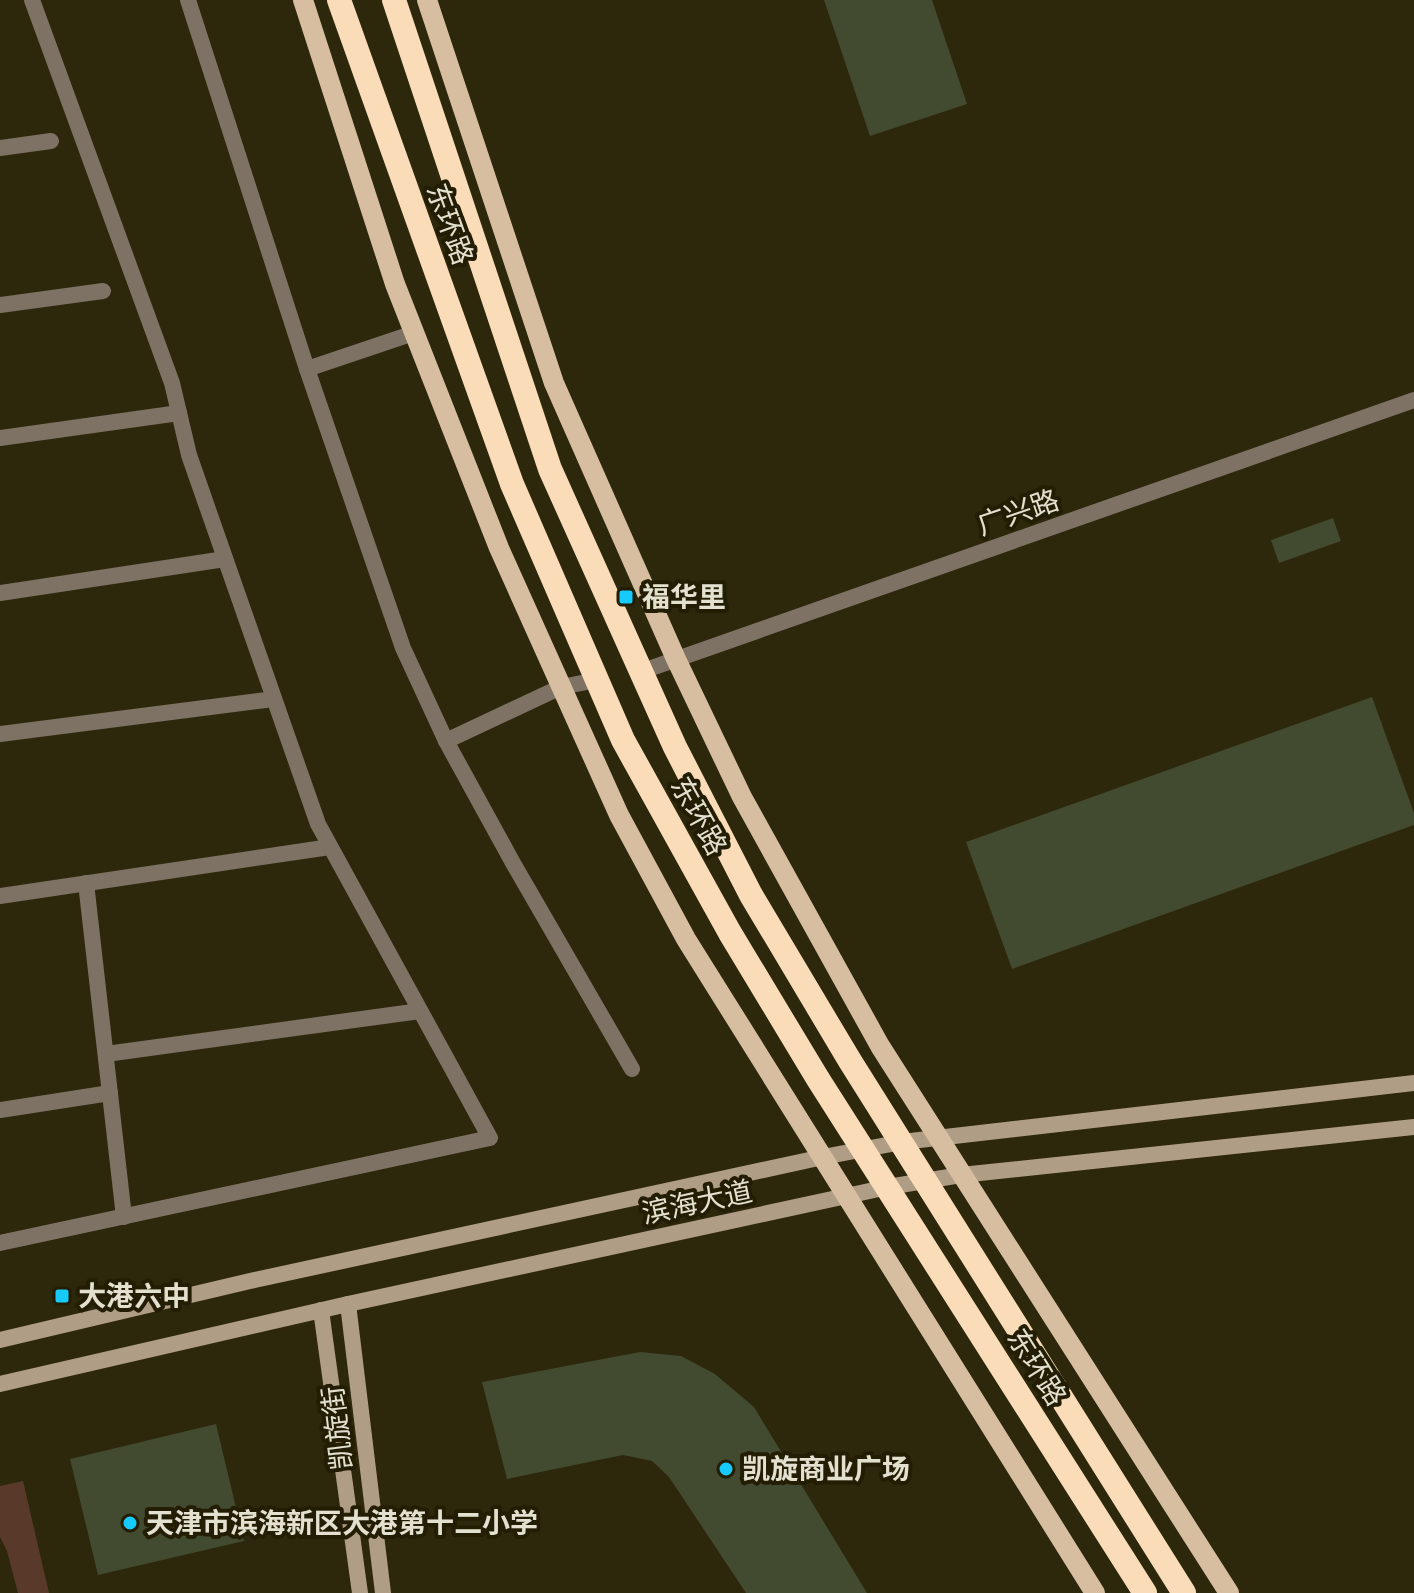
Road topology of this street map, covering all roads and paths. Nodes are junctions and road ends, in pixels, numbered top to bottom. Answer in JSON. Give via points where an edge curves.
{"nodes":[{"id":1,"x":32,"y":0,"type":"edge"},
{"id":2,"x":188,"y":0,"type":"edge"},
{"id":3,"x":303,"y":0,"type":"edge"},
{"id":4,"x":339,"y":0,"type":"edge"},
{"id":5,"x":394,"y":0,"type":"edge"},
{"id":6,"x":427,"y":0,"type":"edge"},
{"id":7,"x":51,"y":141,"type":"dead end"},
{"id":8,"x":0,"y":148,"type":"edge"},
{"id":9,"x":103,"y":291,"type":"dead end"},
{"id":10,"x":0,"y":305,"type":"edge"},
{"id":11,"x":414,"y":333,"type":"junction"},
{"id":12,"x":307,"y":369,"type":"junction"},
{"id":13,"x":1414,"y":400,"type":"edge"},
{"id":14,"x":179,"y":413,"type":"junction"},
{"id":15,"x":0,"y":438,"type":"edge"},
{"id":16,"x":225,"y":559,"type":"junction"},
{"id":17,"x":0,"y":593,"type":"edge"},
{"id":18,"x":676,"y":659,"type":"junction"},
{"id":19,"x":640,"y":672,"type":"junction"},
{"id":20,"x":597,"y":680,"type":"junction"},
{"id":21,"x":561,"y":687,"type":"junction"},
{"id":22,"x":274,"y":699,"type":"junction"},
{"id":23,"x":0,"y":734,"type":"edge"},
{"id":24,"x":446,"y":741,"type":"junction"},
{"id":25,"x":330,"y":847,"type":"junction"},
{"id":26,"x":86,"y":883,"type":"junction"},
{"id":27,"x":0,"y":896,"type":"edge"},
{"id":28,"x":420,"y":1011,"type":"junction"},
{"id":29,"x":106,"y":1054,"type":"junction"},
{"id":30,"x":632,"y":1069,"type":"dead end"},
{"id":31,"x":1414,"y":1083,"type":"edge"},
{"id":32,"x":110,"y":1093,"type":"junction"},
{"id":33,"x":0,"y":1110,"type":"edge"},
{"id":34,"x":1414,"y":1127,"type":"edge"},
{"id":35,"x":937,"y":1136,"type":"junction"},
{"id":36,"x":902,"y":1142,"type":"junction"},
{"id":37,"x":863,"y":1149,"type":"junction"},
{"id":38,"x":823,"y":1157,"type":"junction"},
{"id":39,"x":961,"y":1175,"type":"junction"},
{"id":40,"x":927,"y":1182,"type":"junction"},
{"id":41,"x":888,"y":1187,"type":"junction"},
{"id":42,"x":847,"y":1196,"type":"junction"},
{"id":43,"x":124,"y":1217,"type":"junction"},
{"id":44,"x":0,"y":1243,"type":"edge"},
{"id":45,"x":348,"y":1304,"type":"junction"},
{"id":46,"x":321,"y":1310,"type":"junction"},
{"id":47,"x":0,"y":1340,"type":"edge"},
{"id":48,"x":0,"y":1384,"type":"edge"},
{"id":49,"x":360,"y":1593,"type":"edge"},
{"id":50,"x":383,"y":1593,"type":"edge"},
{"id":51,"x":1095,"y":1593,"type":"edge"},
{"id":52,"x":1145,"y":1593,"type":"edge"},
{"id":53,"x":1184,"y":1593,"type":"edge"},
{"id":54,"x":1229,"y":1593,"type":"edge"}],
"edges":[{"from":1,"to":14,"type":"street"},
{"from":2,"to":12,"type":"street"},
{"from":3,"to":11,"type":"main road"},
{"from":4,"to":20,"type":"highway","name":"东环路","via":[[512,484]]},
{"from":5,"to":19,"type":"highway","name":"东环路","via":[[550,469]]},
{"from":6,"to":18,"type":"main road","via":[[554,383]]},
{"from":7,"to":8,"type":"street"},
{"from":9,"to":10,"type":"street"},
{"from":11,"to":12,"type":"street"},
{"from":11,"to":21,"type":"main road"},
{"from":12,"to":24,"type":"street","via":[[403,648]]},
{"from":13,"to":18,"type":"street","name":"广兴路"},
{"from":14,"to":15,"type":"street"},
{"from":14,"to":16,"type":"street"},
{"from":16,"to":17,"type":"street"},
{"from":16,"to":22,"type":"street"},
{"from":18,"to":19,"type":"street","name":"广兴路"},
{"from":18,"to":35,"type":"main road","via":[[742,797],[880,1046]]},
{"from":19,"to":36,"type":"highway","name":"东环路","via":[[751,895]]},
{"from":20,"to":21,"type":"street"},
{"from":20,"to":37,"type":"highway","name":"东环路","via":[[623,740],[730,933]]},
{"from":21,"to":24,"type":"street"},
{"from":21,"to":38,"type":"main road","via":[[619,815],[686,939]]},
{"from":22,"to":23,"type":"street"},
{"from":22,"to":25,"type":"street"},
{"from":24,"to":30,"type":"street"},
{"from":25,"to":26,"type":"street"},
{"from":25,"to":28,"type":"street"},
{"from":26,"to":27,"type":"street"},
{"from":26,"to":29,"type":"street"},
{"from":28,"to":29,"type":"street"},
{"from":28,"to":43,"type":"street","via":[[490,1138]]},
{"from":29,"to":32,"type":"street"},
{"from":31,"to":35,"type":"main road","name":"滨海大道"},
{"from":32,"to":33,"type":"street"},
{"from":32,"to":43,"type":"street"},
{"from":34,"to":39,"type":"main road","name":"滨海大道"},
{"from":35,"to":36,"type":"main road","name":"滨海大道"},
{"from":35,"to":39,"type":"main road"},
{"from":36,"to":37,"type":"main road","name":"滨海大道"},
{"from":36,"to":40,"type":"highway","name":"东环路"},
{"from":37,"to":38,"type":"main road","name":"滨海大道"},
{"from":37,"to":41,"type":"highway","name":"东环路"},
{"from":38,"to":42,"type":"main road"},
{"from":38,"to":47,"type":"main road","name":"滨海大道"},
{"from":39,"to":40,"type":"main road","name":"滨海大道"},
{"from":39,"to":54,"type":"main road"},
{"from":40,"to":41,"type":"main road","name":"滨海大道"},
{"from":40,"to":53,"type":"highway","name":"东环路"},
{"from":41,"to":42,"type":"main road","name":"滨海大道"},
{"from":41,"to":52,"type":"highway","name":"东环路"},
{"from":42,"to":45,"type":"main road","name":"滨海大道"},
{"from":42,"to":51,"type":"main road"},
{"from":43,"to":44,"type":"street"},
{"from":45,"to":46,"type":"main road","name":"滨海大道"},
{"from":45,"to":50,"type":"main road","name":"凯旋街"},
{"from":46,"to":48,"type":"main road","name":"滨海大道"},
{"from":46,"to":49,"type":"main road","name":"凯旋街"}]}
